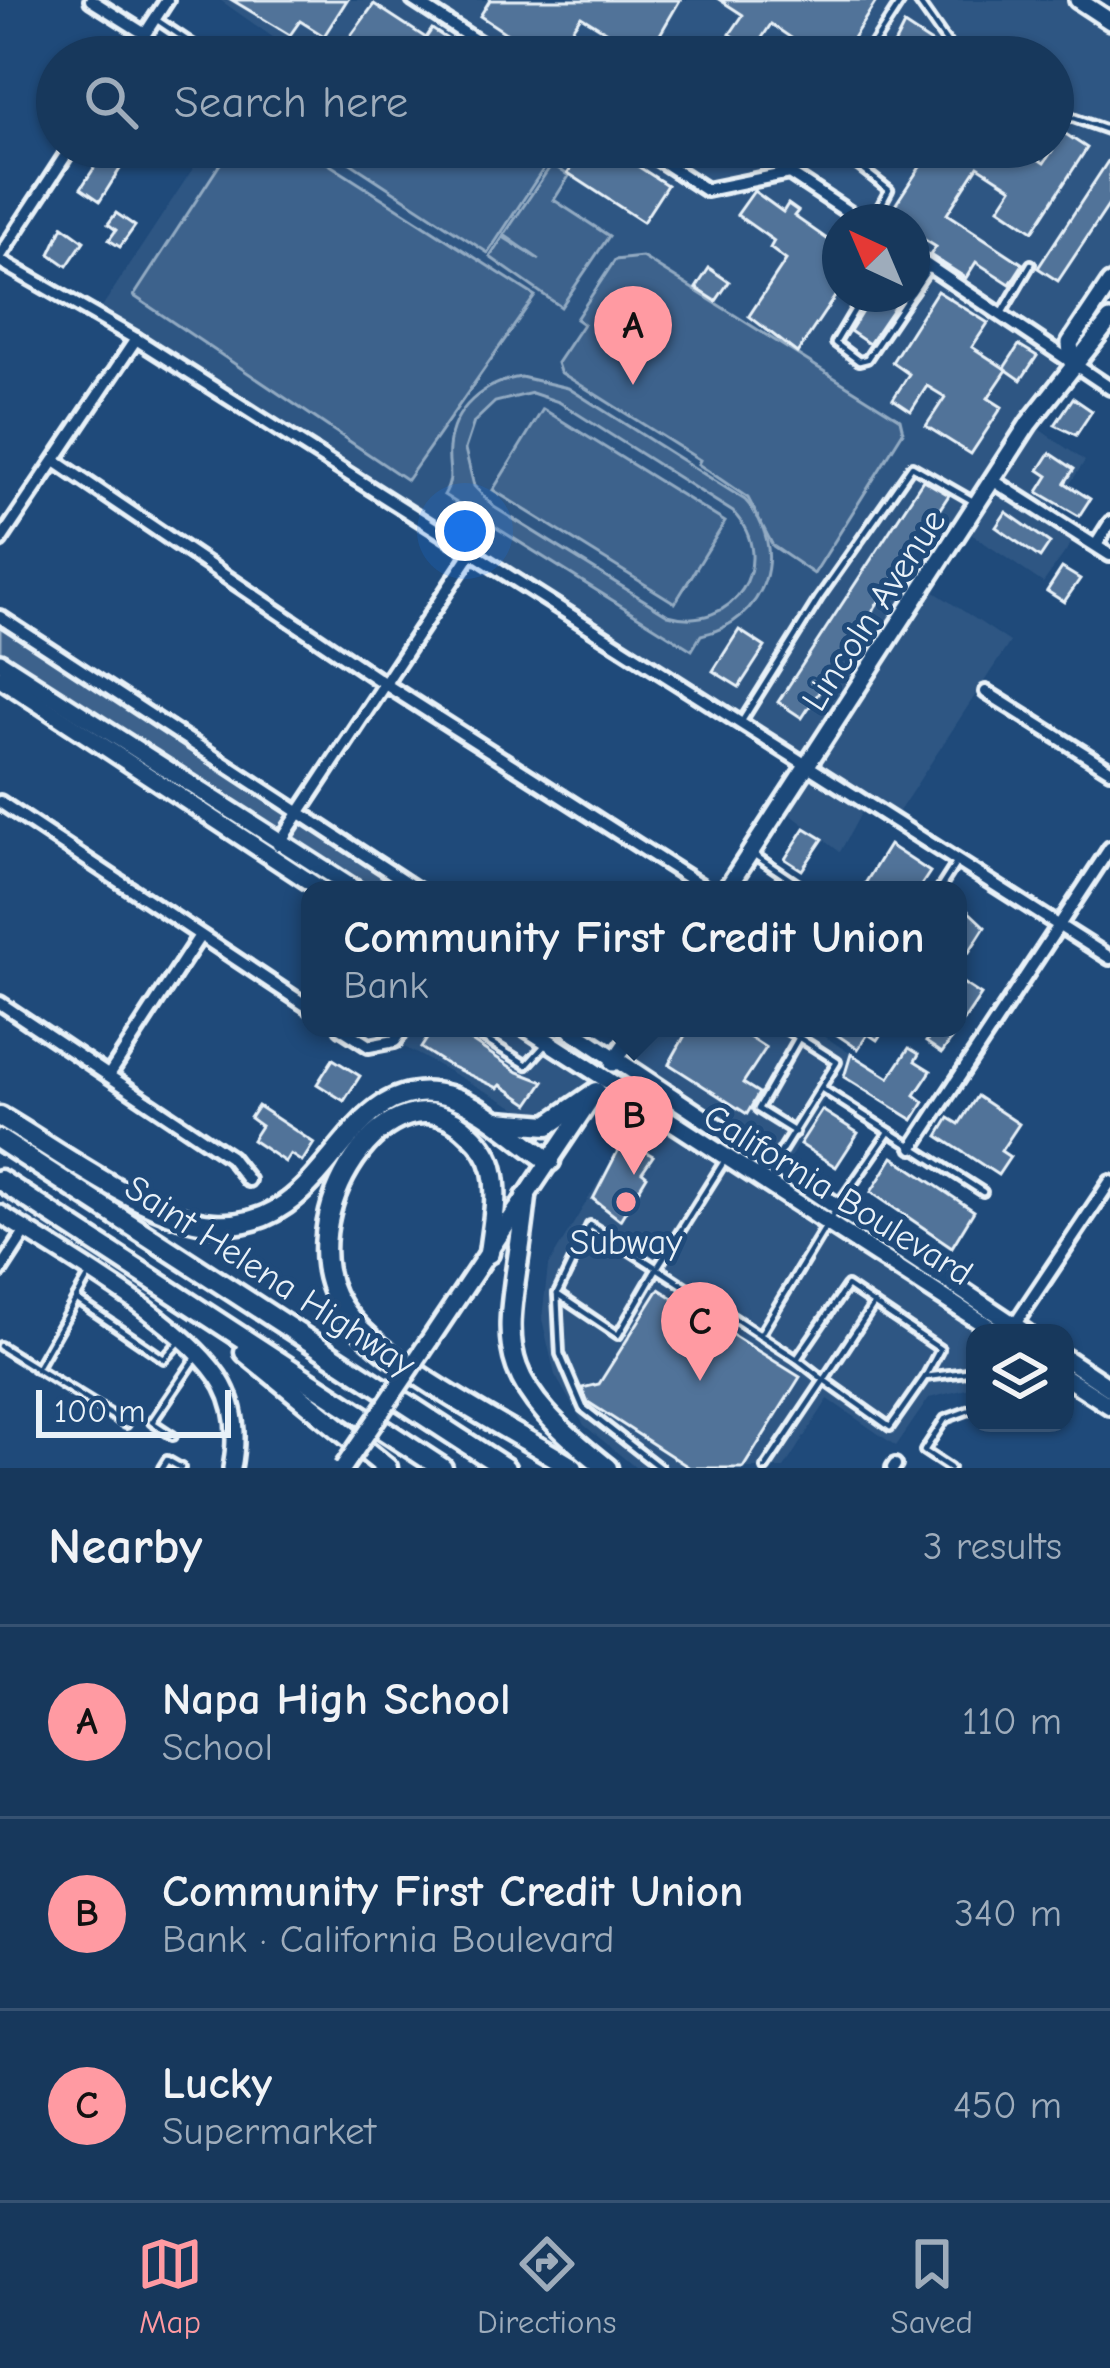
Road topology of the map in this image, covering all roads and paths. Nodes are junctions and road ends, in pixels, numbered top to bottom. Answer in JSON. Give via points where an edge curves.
{"nodes":[{"id":1,"x":92,"y":0,"type":"edge"},
{"id":2,"x":167,"y":0,"type":"edge"},
{"id":3,"x":413,"y":0,"type":"edge"},
{"id":4,"x":902,"y":0,"type":"edge"},
{"id":5,"x":917,"y":0,"type":"edge"},
{"id":6,"x":1078,"y":0,"type":"edge"},
{"id":7,"x":154,"y":19,"type":"junction"},
{"id":8,"x":1110,"y":21,"type":"edge"},
{"id":9,"x":145,"y":34,"type":"joint"},
{"id":10,"x":180,"y":36,"type":"edge"},
{"id":11,"x":469,"y":36,"type":"edge"},
{"id":12,"x":879,"y":36,"type":"edge"},
{"id":13,"x":942,"y":36,"type":"edge"},
{"id":14,"x":1074,"y":118,"type":"edge"},
{"id":15,"x":1110,"y":131,"type":"edge"},
{"id":16,"x":58,"y":168,"type":"edge"},
{"id":17,"x":672,"y":168,"type":"edge"},
{"id":18,"x":792,"y":168,"type":"edge"},
{"id":19,"x":860,"y":168,"type":"edge"},
{"id":20,"x":789,"y":173,"type":"junction"},
{"id":21,"x":835,"y":204,"type":"edge"},
{"id":22,"x":882,"y":204,"type":"edge"},
{"id":23,"x":0,"y":259,"type":"edge"},
{"id":24,"x":1031,"y":264,"type":"dead end"},
{"id":25,"x":930,"y":267,"type":"edge"},
{"id":26,"x":1110,"y":283,"type":"edge"},
{"id":27,"x":853,"y":312,"type":"edge"},
{"id":28,"x":900,"y":312,"type":"edge"},
{"id":29,"x":1001,"y":315,"type":"junction"},
{"id":30,"x":1110,"y":320,"type":"edge"},
{"id":31,"x":136,"y":339,"type":"junction"},
{"id":32,"x":1072,"y":363,"type":"junction"},
{"id":33,"x":1110,"y":388,"type":"edge"},
{"id":34,"x":55,"y":461,"type":"junction"},
{"id":35,"x":994,"y":481,"type":"junction"},
{"id":36,"x":978,"y":505,"type":"junction"},
{"id":37,"x":1110,"y":523,"type":"edge"},
{"id":38,"x":0,"y":541,"type":"edge"},
{"id":39,"x":1096,"y":545,"type":"junction"},
{"id":40,"x":472,"y":552,"type":"junction"},
{"id":41,"x":1110,"y":555,"type":"edge"},
{"id":42,"x":0,"y":617,"type":"edge"},
{"id":43,"x":0,"y":662,"type":"edge"},
{"id":44,"x":0,"y":678,"type":"edge"},
{"id":45,"x":385,"y":684,"type":"junction"},
{"id":46,"x":986,"y":692,"type":"dead end"},
{"id":47,"x":742,"y":722,"type":"junction"},
{"id":48,"x":809,"y":764,"type":"junction"},
{"id":49,"x":1110,"y":770,"type":"edge"},
{"id":50,"x":0,"y":802,"type":"edge"},
{"id":51,"x":301,"y":812,"type":"junction"},
{"id":52,"x":276,"y":848,"type":"junction"},
{"id":53,"x":1110,"y":848,"type":"edge"},
{"id":54,"x":751,"y":852,"type":"junction"},
{"id":55,"x":958,"y":860,"type":"junction"},
{"id":56,"x":312,"y":881,"type":"edge"},
{"id":57,"x":339,"y":881,"type":"edge"},
{"id":58,"x":404,"y":881,"type":"edge"},
{"id":59,"x":694,"y":881,"type":"edge"},
{"id":60,"x":732,"y":881,"type":"edge"},
{"id":61,"x":793,"y":881,"type":"edge"},
{"id":62,"x":945,"y":881,"type":"edge"},
{"id":63,"x":1060,"y":926,"type":"junction"},
{"id":64,"x":199,"y":937,"type":"junction"},
{"id":65,"x":1110,"y":958,"type":"edge"},
{"id":66,"x":301,"y":1002,"type":"edge"},
{"id":67,"x":0,"y":1004,"type":"edge"},
{"id":68,"x":355,"y":1037,"type":"edge"},
{"id":69,"x":398,"y":1037,"type":"edge"},
{"id":70,"x":482,"y":1037,"type":"edge"},
{"id":71,"x":540,"y":1037,"type":"edge"},
{"id":72,"x":583,"y":1037,"type":"edge"},
{"id":73,"x":631,"y":1037,"type":"edge"},
{"id":74,"x":799,"y":1037,"type":"joint"},
{"id":75,"x":548,"y":1042,"type":"junction"},
{"id":76,"x":616,"y":1059,"type":"junction"},
{"id":77,"x":110,"y":1075,"type":"junction"},
{"id":78,"x":600,"y":1086,"type":"junction"},
{"id":79,"x":821,"y":1088,"type":"junction"},
{"id":80,"x":0,"y":1118,"type":"edge"},
{"id":81,"x":491,"y":1121,"type":"junction"},
{"id":82,"x":795,"y":1132,"type":"junction"},
{"id":83,"x":889,"y":1132,"type":"junction"},
{"id":84,"x":0,"y":1140,"type":"edge"},
{"id":85,"x":913,"y":1147,"type":"junction"},
{"id":86,"x":725,"y":1160,"type":"junction"},
{"id":87,"x":550,"y":1161,"type":"junction"},
{"id":88,"x":775,"y":1161,"type":"junction"},
{"id":89,"x":0,"y":1180,"type":"edge"},
{"id":90,"x":248,"y":1180,"type":"dead end"},
{"id":91,"x":1110,"y":1182,"type":"edge"},
{"id":92,"x":983,"y":1192,"type":"dead end"},
{"id":93,"x":526,"y":1197,"type":"junction"},
{"id":94,"x":839,"y":1204,"type":"junction"},
{"id":95,"x":0,"y":1214,"type":"edge"},
{"id":96,"x":828,"y":1223,"type":"junction"},
{"id":97,"x":26,"y":1231,"type":"junction"},
{"id":98,"x":81,"y":1233,"type":"junction"},
{"id":99,"x":490,"y":1253,"type":"junction"},
{"id":100,"x":657,"y":1268,"type":"junction"},
{"id":101,"x":0,"y":1271,"type":"edge"},
{"id":102,"x":91,"y":1273,"type":"junction"},
{"id":103,"x":557,"y":1294,"type":"junction"},
{"id":104,"x":76,"y":1299,"type":"junction"},
{"id":105,"x":874,"y":1304,"type":"junction"},
{"id":106,"x":984,"y":1324,"type":"edge"},
{"id":107,"x":1007,"y":1324,"type":"edge"},
{"id":108,"x":1021,"y":1324,"type":"edge"},
{"id":109,"x":760,"y":1335,"type":"junction"},
{"id":110,"x":182,"y":1340,"type":"junction"},
{"id":111,"x":0,"y":1346,"type":"edge"},
{"id":112,"x":199,"y":1355,"type":"junction"},
{"id":113,"x":797,"y":1359,"type":"junction"},
{"id":114,"x":1074,"y":1364,"type":"edge"},
{"id":115,"x":36,"y":1369,"type":"junction"},
{"id":116,"x":966,"y":1372,"type":"edge"},
{"id":117,"x":925,"y":1377,"type":"junction"},
{"id":118,"x":824,"y":1380,"type":"junction"},
{"id":119,"x":1074,"y":1383,"type":"edge"},
{"id":120,"x":1110,"y":1388,"type":"edge"},
{"id":121,"x":1110,"y":1406,"type":"edge"},
{"id":122,"x":966,"y":1411,"type":"edge"},
{"id":123,"x":126,"y":1424,"type":"dead end"},
{"id":124,"x":172,"y":1436,"type":"dead end"},
{"id":125,"x":162,"y":1468,"type":"edge"},
{"id":126,"x":181,"y":1468,"type":"edge"},
{"id":127,"x":232,"y":1468,"type":"edge"},
{"id":128,"x":343,"y":1468,"type":"edge"},
{"id":129,"x":387,"y":1468,"type":"edge"},
{"id":130,"x":442,"y":1468,"type":"edge"},
{"id":131,"x":505,"y":1468,"type":"edge"},
{"id":132,"x":573,"y":1468,"type":"edge"},
{"id":133,"x":607,"y":1468,"type":"edge"},
{"id":134,"x":660,"y":1468,"type":"edge"},
{"id":135,"x":765,"y":1468,"type":"edge"},
{"id":136,"x":950,"y":1468,"type":"edge"}],
"edges":[{"from":1,"to":9,"type":"street"},
{"from":2,"to":7,"type":"street"},
{"from":3,"to":11,"type":"street"},
{"from":4,"to":12,"type":"lane"},
{"from":5,"to":13,"type":"lane"},
{"from":6,"to":8,"type":"street"},
{"from":7,"to":9,"type":"street"},
{"from":7,"to":10,"type":"lane"},
{"from":14,"to":15,"type":"lane"},
{"from":16,"to":23,"type":"street"},
{"from":17,"to":20,"type":"street","via":[[706,190]]},
{"from":18,"to":20,"type":"lane"},
{"from":19,"to":22,"type":"lane","via":[[889,190]]},
{"from":20,"to":21,"type":"street"},
{"from":23,"to":31,"type":"street"},
{"from":24,"to":29,"type":"lane"},
{"from":25,"to":29,"type":"street"},
{"from":26,"to":32,"type":"street","name":"Lincoln Avenue","via":[[1070,343]]},
{"from":27,"to":28,"type":"lane","via":[[835,343],[860,361]]},
{"from":29,"to":32,"type":"street"},
{"from":30,"to":32,"type":"street","name":"Lincoln Avenue","via":[[1088,355]]},
{"from":31,"to":34,"type":"street"},
{"from":31,"to":40,"type":"street"},
{"from":32,"to":33,"type":"street"},
{"from":32,"to":35,"type":"street","name":"Lincoln Avenue"},
{"from":34,"to":38,"type":"street"},
{"from":34,"to":45,"type":"street"},
{"from":35,"to":36,"type":"street","name":"Lincoln Avenue"},
{"from":35,"to":39,"type":"street"},
{"from":36,"to":47,"type":"lane","via":[[912,466]]},
{"from":36,"to":48,"type":"street","name":"Lincoln Avenue"},
{"from":37,"to":39,"type":"street"},
{"from":39,"to":41,"type":"street"},
{"from":40,"to":45,"type":"street"},
{"from":40,"to":47,"type":"street"},
{"from":42,"to":51,"type":"street"},
{"from":43,"to":52,"type":"street"},
{"from":44,"to":52,"type":"street"},
{"from":45,"to":51,"type":"street"},
{"from":45,"to":59,"type":"street"},
{"from":46,"to":49,"type":"street"},
{"from":47,"to":48,"type":"street"},
{"from":48,"to":54,"type":"street","name":"Lincoln Avenue"},
{"from":48,"to":55,"type":"street"},
{"from":50,"to":64,"type":"street"},
{"from":51,"to":52,"type":"street"},
{"from":51,"to":58,"type":"street"},
{"from":52,"to":56,"type":"street"},
{"from":52,"to":57,"type":"street"},
{"from":53,"to":63,"type":"street"},
{"from":54,"to":60,"type":"street","name":"Lincoln Avenue"},
{"from":54,"to":61,"type":"lane"},
{"from":55,"to":62,"type":"lane"},
{"from":55,"to":63,"type":"street"},
{"from":63,"to":65,"type":"street"},
{"from":63,"to":85,"type":"street"},
{"from":64,"to":66,"type":"street"},
{"from":64,"to":77,"type":"street"},
{"from":67,"to":77,"type":"street"},
{"from":68,"to":69,"type":"street","via":[[369,1046]]},
{"from":70,"to":75,"type":"lane","via":[[527,1065]]},
{"from":71,"to":75,"type":"street","name":"California Boulevard"},
{"from":72,"to":76,"type":"street","name":"California Boulevard"},
{"from":73,"to":76,"type":"street"},
{"from":74,"to":79,"type":"lane","via":[[837,1062]]},
{"from":74,"to":82,"type":"lane","via":[[758,1109]]},
{"from":75,"to":78,"type":"street","name":"California Boulevard"},
{"from":76,"to":78,"type":"street"},
{"from":76,"to":88,"type":"street","name":"California Boulevard"},
{"from":77,"to":90,"type":"street","via":[[230,1157]]},
{"from":78,"to":81,"type":"highway","via":[[548,1125]]},
{"from":78,"to":86,"type":"street","name":"California Boulevard"},
{"from":78,"to":87,"type":"street"},
{"from":79,"to":82,"type":"lane"},
{"from":79,"to":83,"type":"lane"},
{"from":80,"to":81,"type":"highway","via":[[156,1206],[215,1225],[275,1214],[300,1197],[374,1109],[401,1096],[454,1097]]},
{"from":81,"to":87,"type":"highway"},
{"from":82,"to":88,"type":"lane"},
{"from":83,"to":85,"type":"lane"},
{"from":83,"to":94,"type":"lane"},
{"from":84,"to":131,"type":"highway","name":"Saint Helena Highway"},
{"from":85,"to":92,"type":"lane"},
{"from":86,"to":96,"type":"street","name":"California Boulevard"},
{"from":86,"to":100,"type":"lane"},
{"from":87,"to":93,"type":"street"},
{"from":88,"to":94,"type":"street","name":"California Boulevard"},
{"from":89,"to":98,"type":"highway","name":"Saint Helena Highway"},
{"from":91,"to":108,"type":"street"},
{"from":93,"to":99,"type":"street"},
{"from":93,"to":133,"type":"highway","via":[[507,1323],[512,1355],[543,1412]]},
{"from":94,"to":96,"type":"lane"},
{"from":94,"to":107,"type":"street","name":"California Boulevard"},
{"from":95,"to":97,"type":"street"},
{"from":96,"to":106,"type":"street","name":"California Boulevard"},
{"from":96,"to":109,"type":"lane"},
{"from":97,"to":101,"type":"street"},
{"from":97,"to":102,"type":"street"},
{"from":98,"to":129,"type":"highway"},
{"from":98,"to":130,"type":"highway","name":"Saint Helena Highway"},
{"from":99,"to":128,"type":"street","bridge":true},
{"from":99,"to":132,"type":"highway","via":[[493,1167],[461,1125],[412,1116],[367,1141],[338,1186],[322,1248],[333,1292],[358,1328]]},
{"from":100,"to":103,"type":"lane","via":[[618,1335]]},
{"from":100,"to":103,"type":"lane","via":[[590,1226]]},
{"from":100,"to":109,"type":"lane"},
{"from":102,"to":104,"type":"lane"},
{"from":102,"to":110,"type":"street"},
{"from":103,"to":134,"type":"lane","via":[[560,1354],[583,1408]]},
{"from":104,"to":110,"type":"lane","via":[[164,1359]]},
{"from":104,"to":115,"type":"lane"},
{"from":105,"to":113,"type":"lane","via":[[847,1286]]},
{"from":105,"to":117,"type":"lane","via":[[940,1349]]},
{"from":105,"to":118,"type":"lane"},
{"from":109,"to":113,"type":"lane"},
{"from":110,"to":112,"type":"street"},
{"from":111,"to":115,"type":"lane"},
{"from":112,"to":124,"type":"lane","via":[[152,1422]]},
{"from":112,"to":127,"type":"street","via":[[230,1402]]},
{"from":113,"to":118,"type":"lane"},
{"from":114,"to":120,"type":"street"},
{"from":115,"to":123,"type":"lane"},
{"from":116,"to":117,"type":"lane"},
{"from":117,"to":118,"type":"lane","via":[[890,1427]]},
{"from":118,"to":135,"type":"lane"},
{"from":119,"to":121,"type":"street"},
{"from":122,"to":136,"type":"lane","via":[[945,1419],[924,1450]]},
{"from":125,"to":126,"type":"lane","via":[[167,1460]]}]}
